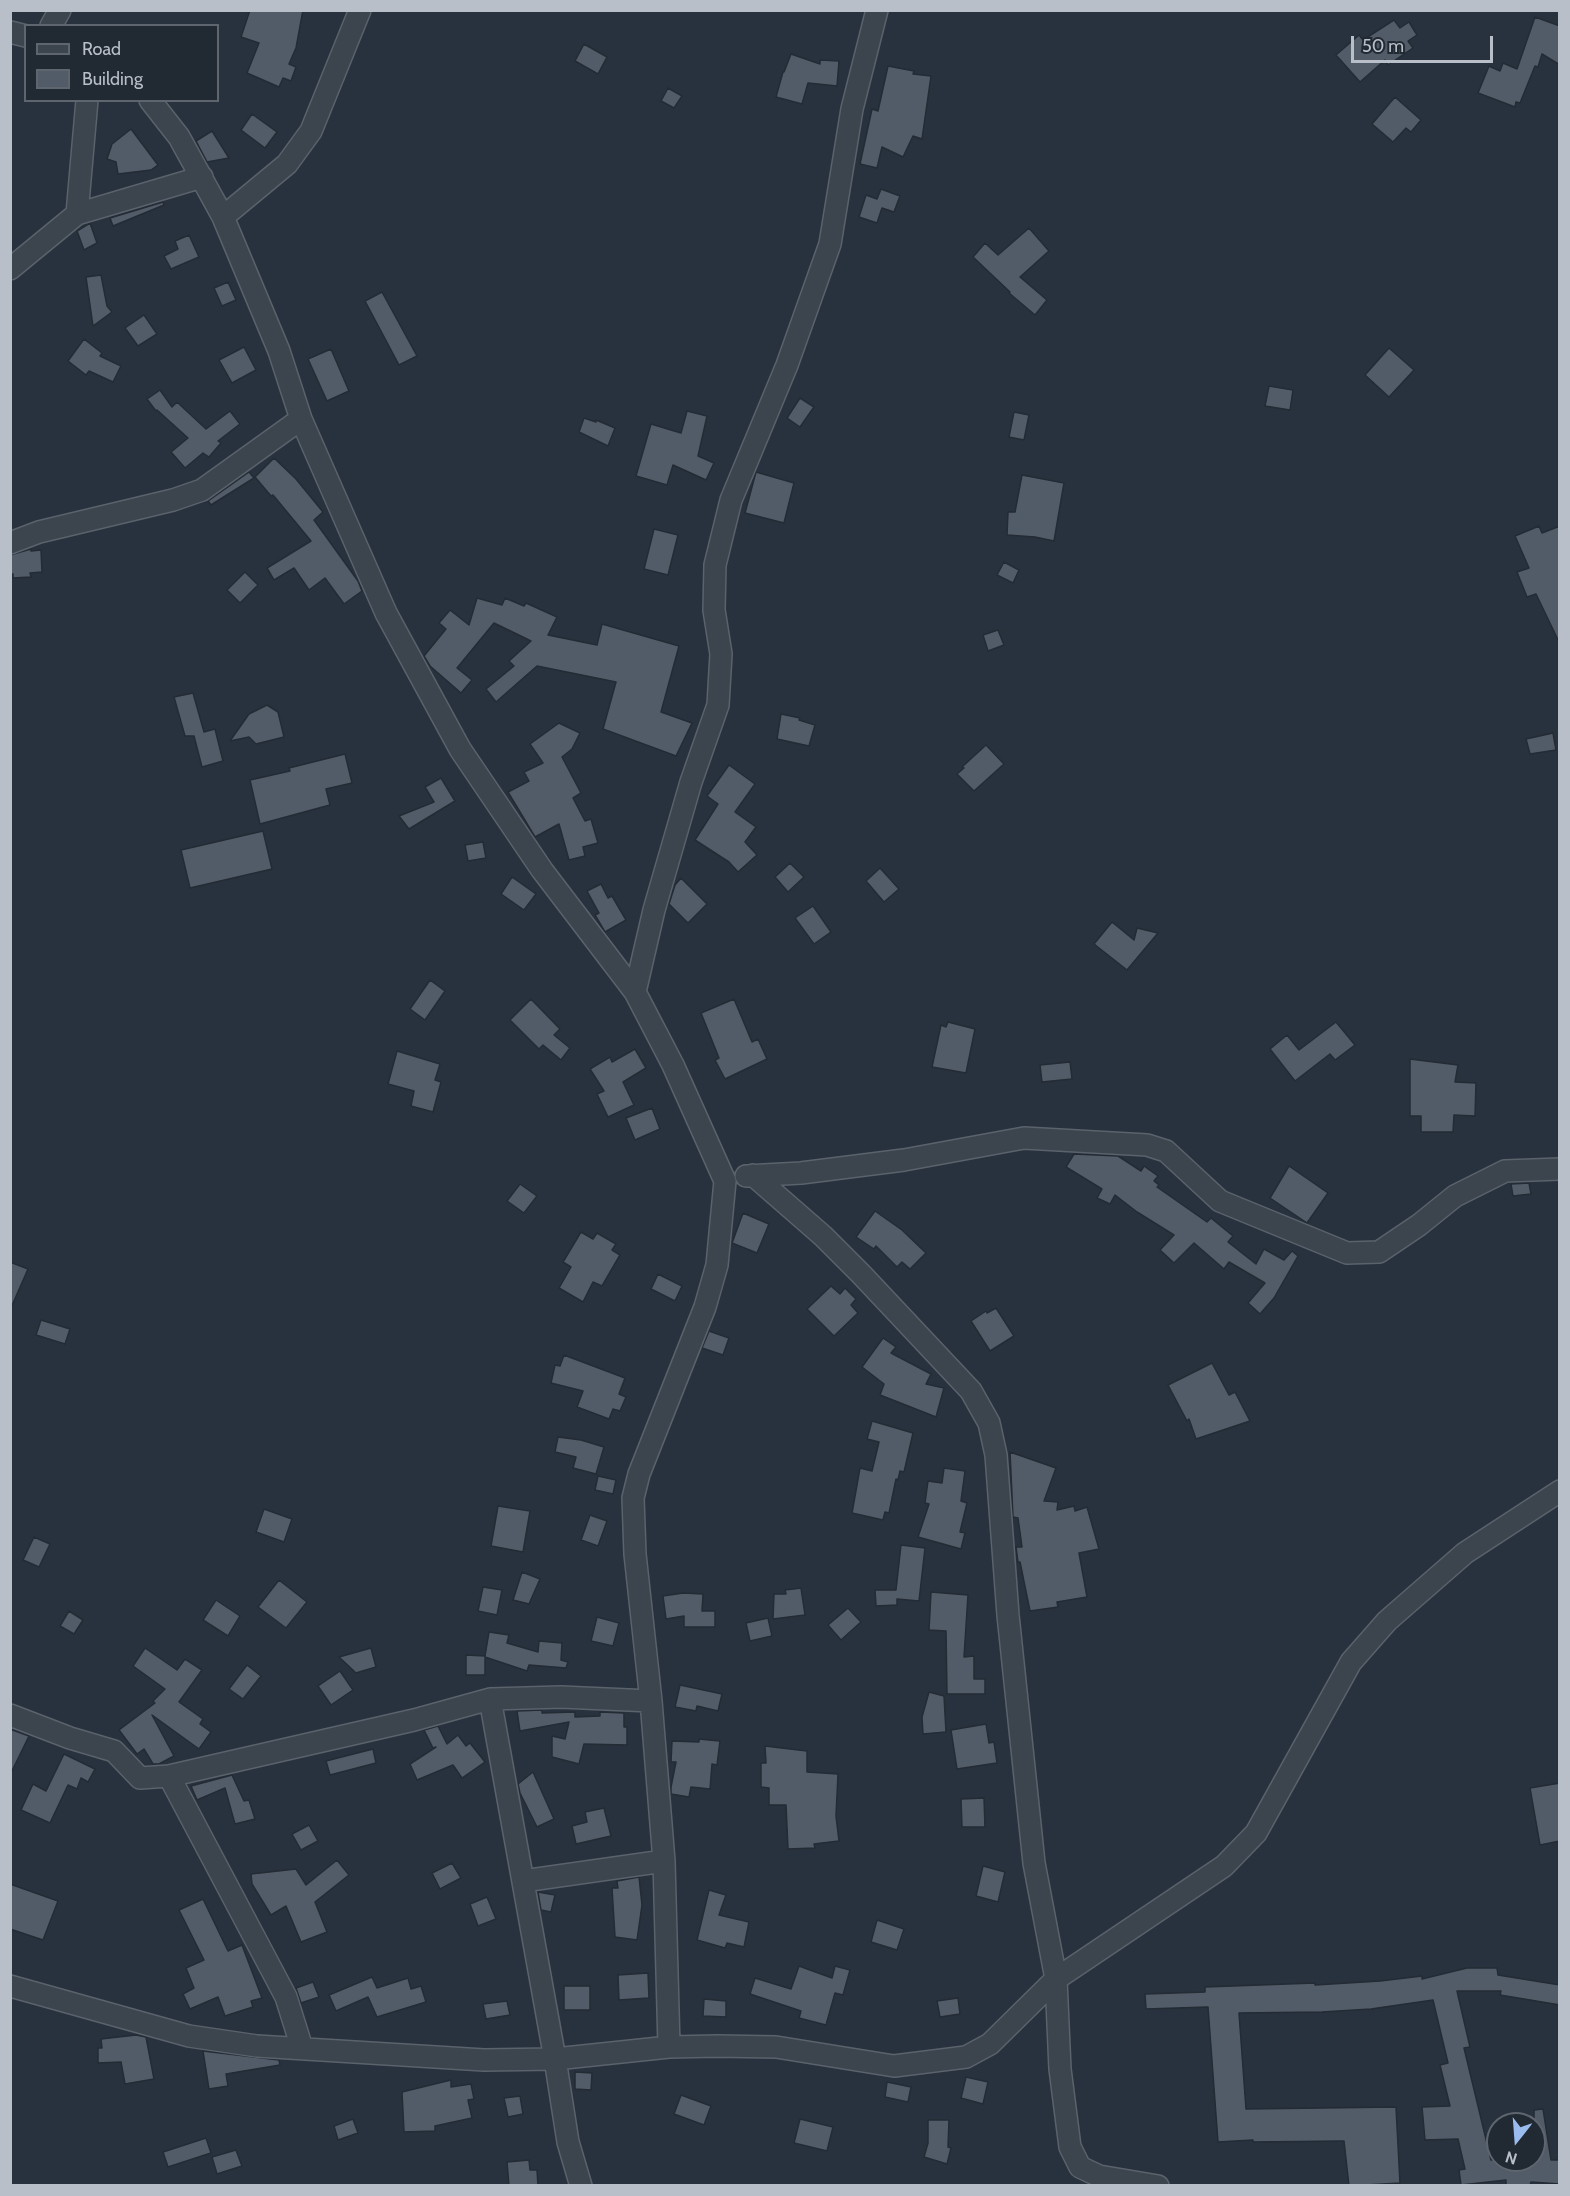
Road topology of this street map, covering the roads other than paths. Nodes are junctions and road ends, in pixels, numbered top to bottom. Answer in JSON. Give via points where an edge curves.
{"nodes":[{"id":1,"x":60,"y":10,"type":"edge"},
{"id":2,"x":360,"y":10,"type":"edge"},
{"id":3,"x":877,"y":10,"type":"edge"},
{"id":4,"x":52,"y":24,"type":"edge"},
{"id":5,"x":87,"y":102,"type":"edge"},
{"id":6,"x":152,"y":102,"type":"edge"},
{"id":7,"x":202,"y":177,"type":"junction"},
{"id":8,"x":77,"y":213,"type":"junction"},
{"id":9,"x":223,"y":217,"type":"junction"},
{"id":10,"x":10,"y":268,"type":"edge"},
{"id":11,"x":301,"y":419,"type":"junction"},
{"id":12,"x":10,"y":543,"type":"edge"},
{"id":13,"x":635,"y":992,"type":"junction"},
{"id":14,"x":1560,"y":1169,"type":"edge"},
{"id":15,"x":753,"y":1175,"type":"junction"},
{"id":16,"x":725,"y":1181,"type":"junction"},
{"id":17,"x":1560,"y":1491,"type":"edge"},
{"id":18,"x":490,"y":1699,"type":"junction"},
{"id":19,"x":651,"y":1701,"type":"junction"},
{"id":20,"x":10,"y":1715,"type":"edge"},
{"id":21,"x":169,"y":1776,"type":"junction"},
{"id":22,"x":664,"y":1862,"type":"junction"},
{"id":23,"x":523,"y":1881,"type":"junction"},
{"id":24,"x":1056,"y":1979,"type":"junction"},
{"id":25,"x":10,"y":1986,"type":"edge"},
{"id":26,"x":669,"y":2047,"type":"junction"},
{"id":27,"x":302,"y":2048,"type":"junction"},
{"id":28,"x":555,"y":2059,"type":"junction"},
{"id":29,"x":581,"y":2186,"type":"edge"},
{"id":30,"x":1158,"y":2186,"type":"edge"}],
"edges":[{"from":1,"to":4,"type":"street"},
{"from":2,"to":9,"type":"street","via":[[311,130],[287,164]]},
{"from":3,"to":13,"type":"street","via":[[852,109],[830,244],[787,365],[731,500],[715,565],[714,610],[721,654],[718,705],[654,910]]},
{"from":5,"to":8,"type":"street"},
{"from":6,"to":7,"type":"street","via":[[180,137]]},
{"from":7,"to":8,"type":"street"},
{"from":7,"to":9,"type":"street"},
{"from":8,"to":10,"type":"street"},
{"from":9,"to":11,"type":"street","via":[[279,351]]},
{"from":11,"to":12,"type":"street","via":[[201,490]]},
{"from":11,"to":13,"type":"street","via":[[386,613],[460,749],[542,870]]},
{"from":13,"to":16,"type":"street"},
{"from":14,"to":15,"type":"street","via":[[1505,1171],[1455,1196],[1379,1252],[1347,1253],[1220,1202],[1166,1151],[1147,1145],[1024,1138],[904,1160]]},
{"from":15,"to":16,"type":"street"},
{"from":15,"to":24,"type":"street","via":[[824,1236],[862,1275],[971,1391],[989,1423],[996,1455],[1034,1863]]},
{"from":16,"to":19,"type":"street","via":[[717,1265],[705,1307],[633,1498]]},
{"from":17,"to":24,"type":"street","via":[[1465,1553],[1387,1621],[1352,1662],[1256,1833],[1224,1866]]},
{"from":18,"to":19,"type":"street"},
{"from":18,"to":21,"type":"street"},
{"from":18,"to":23,"type":"street"},
{"from":19,"to":22,"type":"street"},
{"from":20,"to":21,"type":"street","via":[[114,1751],[140,1778]]},
{"from":21,"to":27,"type":"street","via":[[286,1997]]},
{"from":22,"to":23,"type":"street"},
{"from":22,"to":26,"type":"street"},
{"from":23,"to":28,"type":"street"},
{"from":24,"to":26,"type":"street","via":[[990,2044],[966,2057],[894,2066],[776,2047]]},
{"from":24,"to":30,"type":"street","via":[[1064,2102],[1070,2146],[1080,2167],[1099,2176]]},
{"from":25,"to":27,"type":"street","via":[[189,2036]]},
{"from":26,"to":28,"type":"street"},
{"from":27,"to":28,"type":"street","via":[[484,2060]]},
{"from":28,"to":29,"type":"street","via":[[568,2142]]}]}
